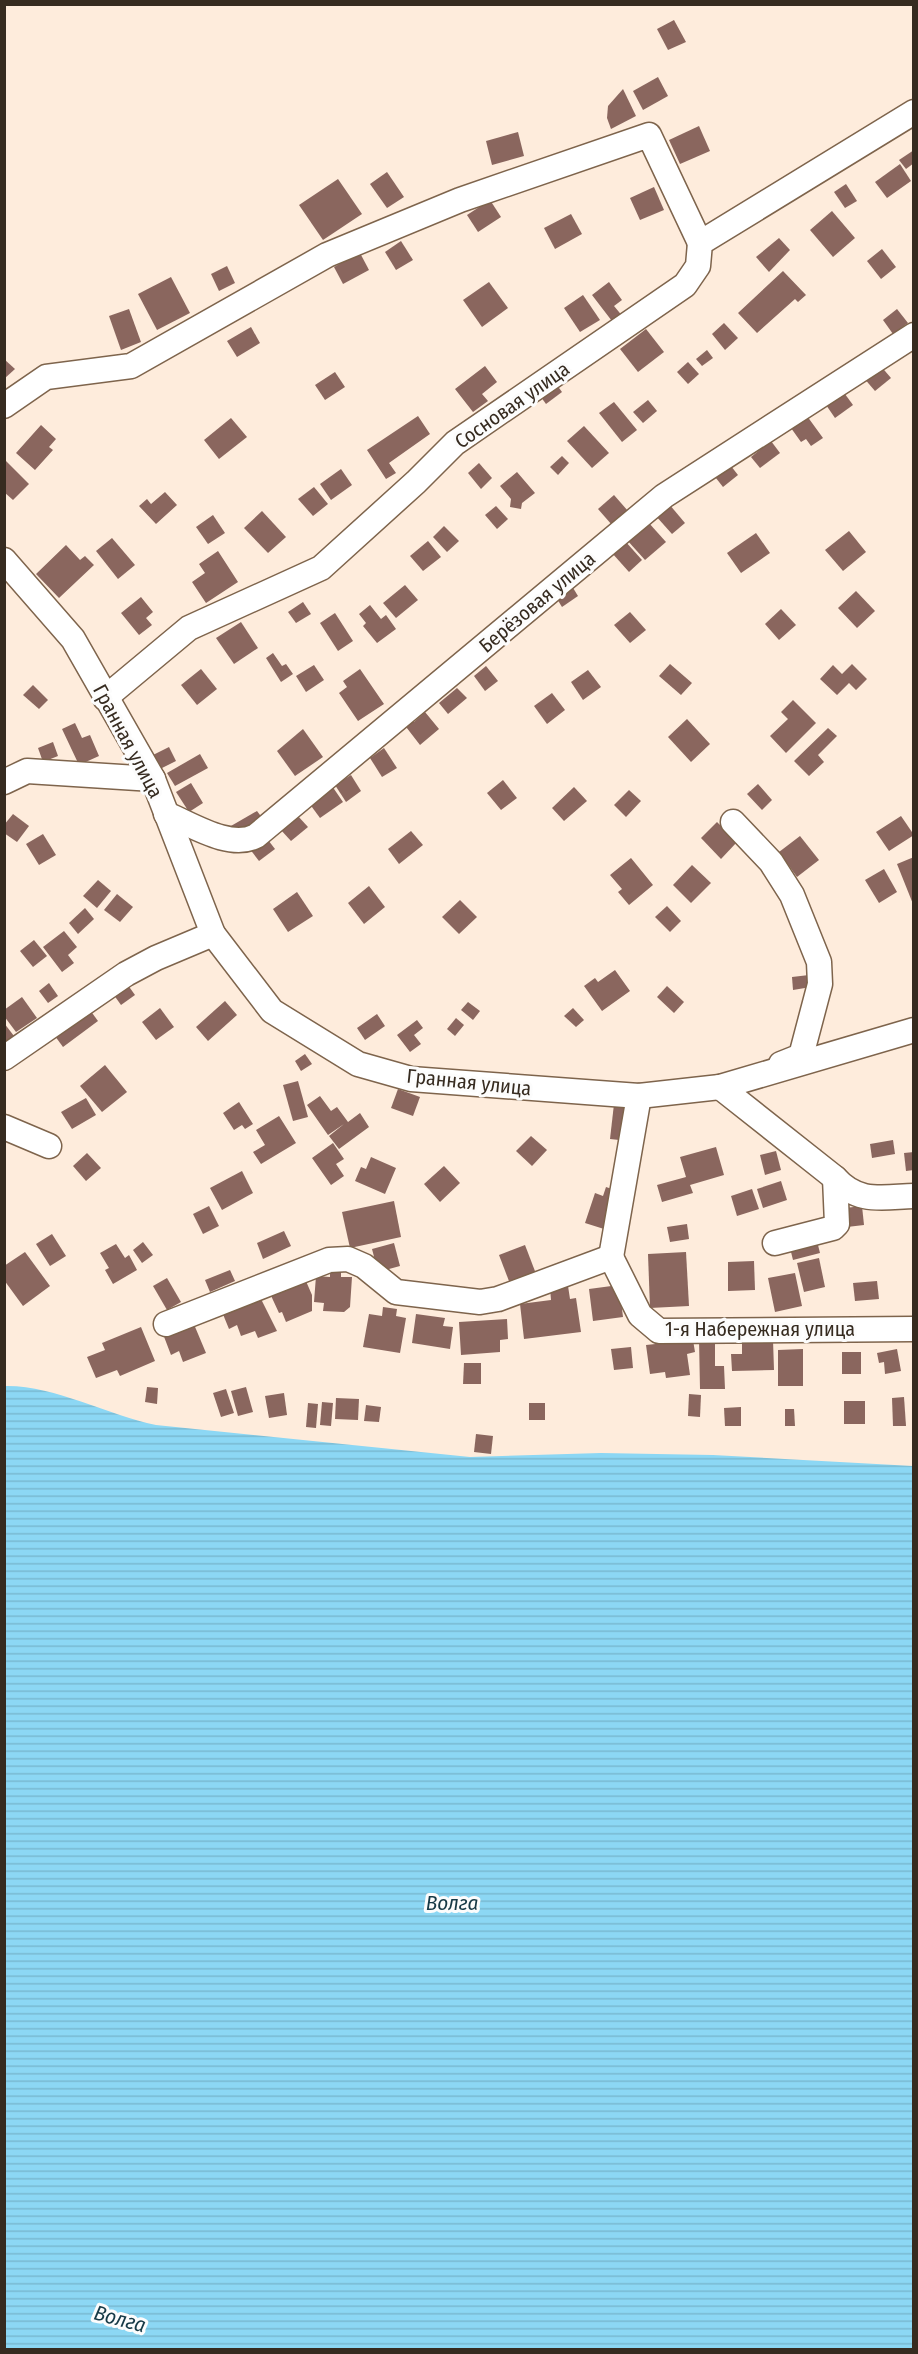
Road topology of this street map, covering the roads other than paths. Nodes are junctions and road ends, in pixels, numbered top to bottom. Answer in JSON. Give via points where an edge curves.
{"nodes":[{"id":1,"x":914,"y":112,"type":"edge"},
{"id":2,"x":700,"y":243,"type":"junction"},
{"id":3,"x":914,"y":335,"type":"edge"},
{"id":4,"x":4,"y":406,"type":"edge"},
{"id":5,"x":4,"y":560,"type":"edge"},
{"id":6,"x":105,"y":698,"type":"junction"},
{"id":7,"x":153,"y":779,"type":"junction"},
{"id":8,"x":4,"y":782,"type":"edge"},
{"id":9,"x":166,"y":814,"type":"junction"},
{"id":10,"x":733,"y":822,"type":"dead end"},
{"id":11,"x":213,"y":934,"type":"junction"},
{"id":12,"x":914,"y":1030,"type":"edge"},
{"id":13,"x":4,"y":1058,"type":"edge"},
{"id":14,"x":720,"y":1087,"type":"junction"},
{"id":15,"x":639,"y":1096,"type":"junction"},
{"id":16,"x":4,"y":1127,"type":"edge"},
{"id":17,"x":49,"y":1146,"type":"dead end"},
{"id":18,"x":835,"y":1178,"type":"junction"},
{"id":19,"x":914,"y":1196,"type":"edge"},
{"id":20,"x":775,"y":1243,"type":"dead end"},
{"id":21,"x":611,"y":1257,"type":"junction"},
{"id":22,"x":166,"y":1324,"type":"dead end"},
{"id":23,"x":914,"y":1329,"type":"edge"}],
"edges":[{"from":1,"to":2,"type":"street"},
{"from":2,"to":4,"type":"street","via":[[649,135],[460,200],[327,255],[130,366],[46,377]]},
{"from":2,"to":6,"type":"street","name":"Сосновая улица","via":[[698,266],[685,285],[455,443],[321,568],[189,628]]},
{"from":3,"to":9,"type":"street","name":"Берёзовая улица","via":[[664,496],[256,836],[234,841]]},
{"from":5,"to":6,"type":"street","name":"Гранная улица","via":[[73,639]]},
{"from":6,"to":7,"type":"street","name":"Гранная улица"},
{"from":7,"to":8,"type":"street","via":[[27,771]]},
{"from":7,"to":9,"type":"street","name":"Гранная улица"},
{"from":9,"to":11,"type":"street","name":"Гранная улица"},
{"from":10,"to":14,"type":"street","via":[[771,862],[792,895],[819,962],[820,984],[801,1056]]},
{"from":11,"to":13,"type":"street","via":[[126,974]]},
{"from":11,"to":15,"type":"street","name":"Гранная улица","via":[[272,1011],[358,1064],[411,1079]]},
{"from":12,"to":14,"type":"street","name":"Гранная улица"},
{"from":14,"to":15,"type":"street","name":"Гранная улица"},
{"from":14,"to":18,"type":"street"},
{"from":15,"to":21,"type":"street"},
{"from":16,"to":17,"type":"street"},
{"from":18,"to":19,"type":"street","via":[[857,1196]]},
{"from":18,"to":20,"type":"street","via":[[837,1224]]},
{"from":21,"to":22,"type":"street","via":[[498,1299],[480,1302],[396,1292],[364,1266],[348,1259],[329,1260]]},
{"from":21,"to":23,"type":"street","name":"1-я Набережная улица","via":[[640,1315],[659,1331]]}]}
